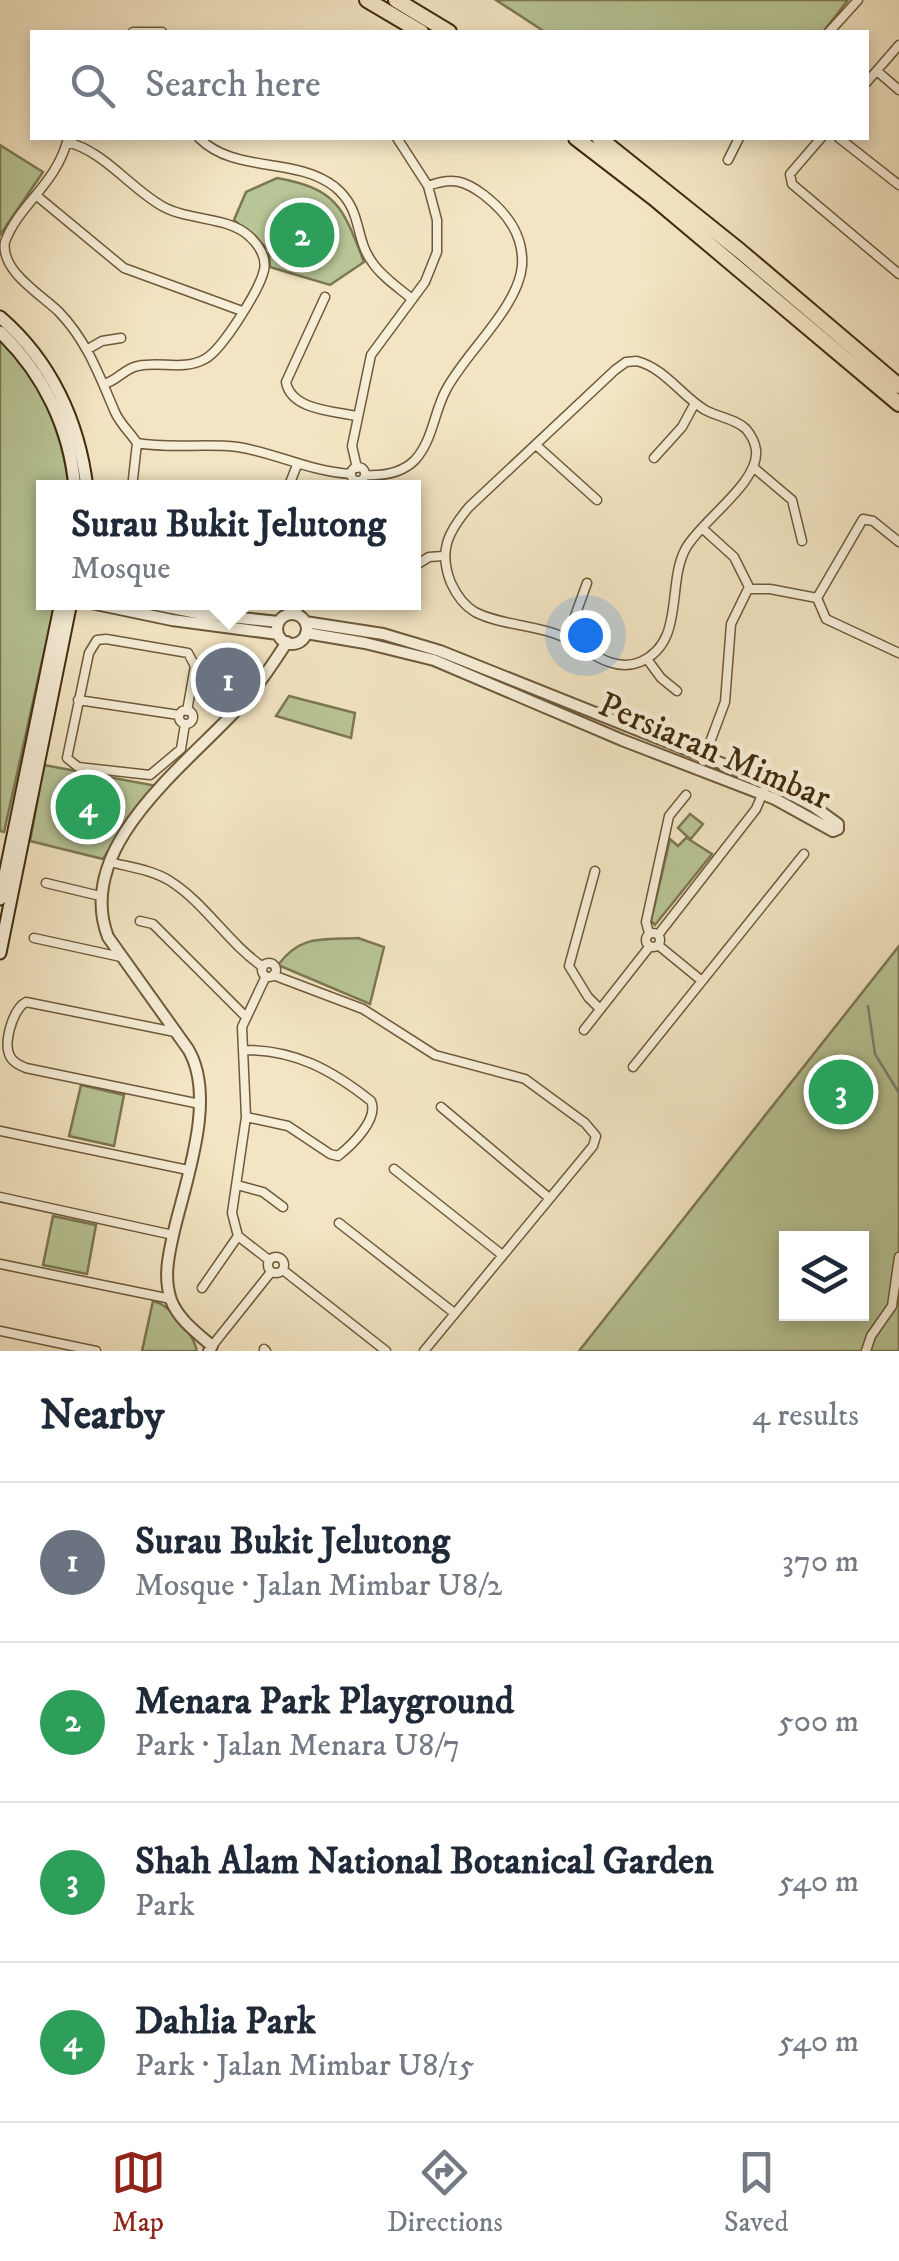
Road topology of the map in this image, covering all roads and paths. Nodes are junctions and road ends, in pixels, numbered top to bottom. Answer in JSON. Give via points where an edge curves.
{"nodes":[{"id":1,"x":367,"y":0,"type":"edge"},
{"id":2,"x":396,"y":0,"type":"edge"},
{"id":3,"x":858,"y":0,"type":"edge"},
{"id":4,"x":418,"y":30,"type":"edge"},
{"id":5,"x":446,"y":30,"type":"edge"},
{"id":6,"x":831,"y":30,"type":"edge"},
{"id":7,"x":899,"y":45,"type":"edge"},
{"id":8,"x":877,"y":71,"type":"junction"},
{"id":9,"x":869,"y":80,"type":"edge"},
{"id":10,"x":899,"y":90,"type":"edge"},
{"id":11,"x":68,"y":140,"type":"edge"},
{"id":12,"x":201,"y":140,"type":"edge"},
{"id":13,"x":398,"y":140,"type":"edge"},
{"id":14,"x":579,"y":140,"type":"edge"},
{"id":15,"x":602,"y":140,"type":"edge"},
{"id":16,"x":739,"y":140,"type":"edge"},
{"id":17,"x":818,"y":140,"type":"edge"},
{"id":18,"x":842,"y":140,"type":"edge"},
{"id":19,"x":728,"y":160,"type":"dead end"},
{"id":20,"x":428,"y":186,"type":"junction"},
{"id":21,"x":899,"y":186,"type":"edge"},
{"id":22,"x":37,"y":196,"type":"junction"},
{"id":23,"x":899,"y":274,"type":"edge"},
{"id":24,"x":325,"y":297,"type":"dead end"},
{"id":25,"x":412,"y":299,"type":"junction"},
{"id":26,"x":242,"y":310,"type":"junction"},
{"id":27,"x":0,"y":317,"type":"edge"},
{"id":28,"x":0,"y":332,"type":"edge"},
{"id":29,"x":121,"y":338,"type":"dead end"},
{"id":30,"x":88,"y":349,"type":"junction"},
{"id":31,"x":104,"y":384,"type":"junction"},
{"id":32,"x":899,"y":386,"type":"edge"},
{"id":33,"x":695,"y":403,"type":"junction"},
{"id":34,"x":899,"y":404,"type":"edge"},
{"id":35,"x":356,"y":416,"type":"junction"},
{"id":36,"x":137,"y":443,"type":"junction"},
{"id":37,"x":536,"y":445,"type":"junction"},
{"id":38,"x":654,"y":458,"type":"dead end"},
{"id":39,"x":298,"y":466,"type":"junction"},
{"id":40,"x":753,"y":467,"type":"junction"},
{"id":41,"x":359,"y":479,"type":"edge"},
{"id":42,"x":74,"y":480,"type":"edge"},
{"id":43,"x":86,"y":480,"type":"edge"},
{"id":44,"x":133,"y":480,"type":"edge"},
{"id":45,"x":292,"y":480,"type":"edge"},
{"id":46,"x":596,"y":500,"type":"dead end"},
{"id":47,"x":702,"y":528,"type":"junction"},
{"id":48,"x":802,"y":541,"type":"dead end"},
{"id":49,"x":899,"y":542,"type":"edge"},
{"id":50,"x":443,"y":556,"type":"junction"},
{"id":51,"x":421,"y":562,"type":"edge"},
{"id":52,"x":587,"y":583,"type":"dead end"},
{"id":53,"x":749,"y":589,"type":"junction"},
{"id":54,"x":817,"y":598,"type":"junction"},
{"id":55,"x":59,"y":610,"type":"edge"},
{"id":56,"x":69,"y":610,"type":"edge"},
{"id":57,"x":124,"y":610,"type":"edge"},
{"id":58,"x":182,"y":610,"type":"edge"},
{"id":59,"x":299,"y":615,"type":"edge"},
{"id":60,"x":282,"y":633,"type":"junction"},
{"id":61,"x":567,"y":638,"type":"junction"},
{"id":62,"x":899,"y":652,"type":"edge"},
{"id":63,"x":647,"y":659,"type":"junction"},
{"id":64,"x":677,"y":691,"type":"dead end"},
{"id":65,"x":78,"y":700,"type":"junction"},
{"id":66,"x":183,"y":713,"type":"junction"},
{"id":67,"x":189,"y":722,"type":"junction"},
{"id":68,"x":214,"y":732,"type":"junction"},
{"id":69,"x":704,"y":757,"type":"junction"},
{"id":70,"x":701,"y":770,"type":"junction"},
{"id":71,"x":768,"y":782,"type":"junction"},
{"id":72,"x":686,"y":794,"type":"dead end"},
{"id":73,"x":762,"y":794,"type":"junction"},
{"id":74,"x":804,"y":854,"type":"dead end"},
{"id":75,"x":108,"y":862,"type":"junction"},
{"id":76,"x":595,"y":871,"type":"dead end"},
{"id":77,"x":46,"y":883,"type":"dead end"},
{"id":78,"x":100,"y":896,"type":"junction"},
{"id":79,"x":0,"y":899,"type":"edge"},
{"id":80,"x":140,"y":921,"type":"dead end"},
{"id":81,"x":3,"y":924,"type":"edge"},
{"id":82,"x":654,"y":934,"type":"junction"},
{"id":83,"x":34,"y":938,"type":"dead end"},
{"id":84,"x":654,"y":946,"type":"junction"},
{"id":85,"x":0,"y":953,"type":"edge"},
{"id":86,"x":121,"y":957,"type":"junction"},
{"id":87,"x":267,"y":972,"type":"junction"},
{"id":88,"x":702,"y":981,"type":"junction"},
{"id":89,"x":600,"y":1010,"type":"junction"},
{"id":90,"x":245,"y":1016,"type":"junction"},
{"id":91,"x":584,"y":1030,"type":"dead end"},
{"id":92,"x":177,"y":1033,"type":"junction"},
{"id":93,"x":242,"y":1050,"type":"junction"},
{"id":94,"x":633,"y":1067,"type":"dead end"},
{"id":95,"x":200,"y":1104,"type":"junction"},
{"id":96,"x":441,"y":1108,"type":"dead end"},
{"id":97,"x":246,"y":1116,"type":"junction"},
{"id":98,"x":0,"y":1131,"type":"edge"},
{"id":99,"x":394,"y":1169,"type":"dead end"},
{"id":100,"x":188,"y":1170,"type":"junction"},
{"id":101,"x":236,"y":1185,"type":"junction"},
{"id":102,"x":0,"y":1196,"type":"edge"},
{"id":103,"x":548,"y":1196,"type":"junction"},
{"id":104,"x":282,"y":1207,"type":"dead end"},
{"id":105,"x":339,"y":1222,"type":"dead end"},
{"id":106,"x":173,"y":1235,"type":"junction"},
{"id":107,"x":238,"y":1236,"type":"junction"},
{"id":108,"x":501,"y":1254,"type":"junction"},
{"id":109,"x":899,"y":1256,"type":"edge"},
{"id":110,"x":269,"y":1260,"type":"junction"},
{"id":111,"x":0,"y":1264,"type":"edge"},
{"id":112,"x":283,"y":1270,"type":"junction"},
{"id":113,"x":271,"y":1272,"type":"junction"},
{"id":114,"x":202,"y":1288,"type":"dead end"},
{"id":115,"x":171,"y":1299,"type":"junction"},
{"id":116,"x":453,"y":1312,"type":"junction"},
{"id":117,"x":0,"y":1331,"type":"edge"},
{"id":118,"x":210,"y":1349,"type":"edge"},
{"id":119,"x":96,"y":1351,"type":"edge"},
{"id":120,"x":386,"y":1351,"type":"edge"},
{"id":121,"x":424,"y":1351,"type":"edge"},
{"id":122,"x":866,"y":1351,"type":"edge"}],
"edges":[{"from":1,"to":4,"type":"highway"},
{"from":2,"to":5,"type":"highway"},
{"from":3,"to":6,"type":"street"},
{"from":7,"to":8,"type":"street"},
{"from":8,"to":9,"type":"street"},
{"from":8,"to":10,"type":"street"},
{"from":11,"to":22,"type":"street"},
{"from":11,"to":26,"type":"street","via":[[164,207],[238,228],[251,238],[265,264]]},
{"from":12,"to":25,"type":"street","via":[[224,156],[288,168],[335,188],[358,218],[373,265]]},
{"from":13,"to":20,"type":"street"},
{"from":14,"to":34,"type":"highway"},
{"from":15,"to":32,"type":"highway"},
{"from":16,"to":19,"type":"street"},
{"from":17,"to":23,"type":"street","via":[[790,178]]},
{"from":18,"to":21,"type":"street"},
{"from":20,"to":25,"type":"street","via":[[437,252]]},
{"from":20,"to":41,"type":"street","via":[[461,180],[500,208],[517,234],[520,275],[444,392],[418,456],[399,470]]},
{"from":22,"to":26,"type":"street","via":[[124,268]]},
{"from":22,"to":30,"type":"street","via":[[5,242],[5,257]]},
{"from":24,"to":35,"type":"street","via":[[286,389],[303,404]]},
{"from":25,"to":35,"type":"street","via":[[371,355]]},
{"from":26,"to":31,"type":"street","via":[[204,360],[134,366]]},
{"from":27,"to":43,"type":"main road","via":[[38,358],[60,395]]},
{"from":28,"to":42,"type":"main road","via":[[56,410]]},
{"from":29,"to":30,"type":"street"},
{"from":30,"to":31,"type":"street"},
{"from":31,"to":36,"type":"street"},
{"from":33,"to":37,"type":"street","via":[[649,365],[632,361],[614,370]]},
{"from":33,"to":38,"type":"street"},
{"from":33,"to":40,"type":"street","via":[[747,430],[756,449]]},
{"from":35,"to":41,"type":"street","via":[[352,446]]},
{"from":36,"to":39,"type":"street","via":[[236,447]]},
{"from":36,"to":44,"type":"street"},
{"from":37,"to":46,"type":"street"},
{"from":37,"to":50,"type":"street","via":[[459,518]]},
{"from":39,"to":41,"type":"street"},
{"from":39,"to":45,"type":"street"},
{"from":40,"to":47,"type":"street"},
{"from":40,"to":48,"type":"street","via":[[792,500]]},
{"from":47,"to":53,"type":"street","via":[[734,558]]},
{"from":47,"to":63,"type":"street","via":[[682,556],[667,636]]},
{"from":49,"to":54,"type":"street","via":[[863,519]]},
{"from":50,"to":51,"type":"street"},
{"from":50,"to":61,"type":"street","via":[[456,594],[473,610]]},
{"from":52,"to":61,"type":"street"},
{"from":53,"to":54,"type":"street"},
{"from":53,"to":69,"type":"street","via":[[731,624],[725,702]]},
{"from":54,"to":62,"type":"street","via":[[826,619]]},
{"from":55,"to":79,"type":"main road"},
{"from":56,"to":81,"type":"main road"},
{"from":57,"to":60,"type":"street"},
{"from":58,"to":60,"type":"street"},
{"from":59,"to":60,"type":"street"},
{"from":59,"to":60,"type":"street","via":[[301,641]]},
{"from":59,"to":69,"type":"street","name":"Persiaran Mimbar","via":[[426,646]]},
{"from":59,"to":70,"type":"street","name":"Persiaran Mimbar","via":[[365,643],[434,660]]},
{"from":60,"to":68,"type":"street","via":[[258,686]]},
{"from":61,"to":63,"type":"street","via":[[617,664]]},
{"from":63,"to":64,"type":"street"},
{"from":65,"to":66,"type":"street"},
{"from":65,"to":66,"type":"street","via":[[91,648],[106,639],[188,653],[195,666]]},
{"from":65,"to":67,"type":"street","via":[[66,752],[78,767],[153,774],[181,749]]},
{"from":66,"to":67,"type":"street"},
{"from":67,"to":68,"type":"street"},
{"from":68,"to":75,"type":"street","via":[[139,814]]},
{"from":69,"to":70,"type":"street"},
{"from":69,"to":71,"type":"street","name":"Persiaran Mimbar"},
{"from":70,"to":73,"type":"street","name":"Persiaran Mimbar"},
{"from":71,"to":73,"type":"street"},
{"from":71,"to":73,"type":"street","name":"Persiaran Mimbar","via":[[813,806],[838,829]]},
{"from":72,"to":82,"type":"street","via":[[669,816],[646,922]]},
{"from":73,"to":82,"type":"street"},
{"from":74,"to":88,"type":"street"},
{"from":75,"to":78,"type":"street"},
{"from":75,"to":87,"type":"street","via":[[173,882]]},
{"from":76,"to":89,"type":"street","via":[[568,966]]},
{"from":77,"to":78,"type":"street"},
{"from":78,"to":86,"type":"street","via":[[105,929]]},
{"from":80,"to":90,"type":"street","via":[[153,924]]},
{"from":81,"to":85,"type":"main road"},
{"from":82,"to":84,"type":"street"},
{"from":83,"to":86,"type":"street"},
{"from":84,"to":88,"type":"street"},
{"from":84,"to":89,"type":"street"},
{"from":86,"to":92,"type":"street"},
{"from":87,"to":90,"type":"street"},
{"from":87,"to":103,"type":"street","via":[[362,1010],[435,1054],[525,1079],[585,1123],[596,1141]]},
{"from":88,"to":94,"type":"street"},
{"from":89,"to":91,"type":"street"},
{"from":90,"to":93,"type":"street"},
{"from":92,"to":95,"type":"street","via":[[197,1069]]},
{"from":92,"to":95,"type":"street","via":[[32,1002],[17,1008],[8,1052],[26,1068]]},
{"from":93,"to":97,"type":"street"},
{"from":93,"to":97,"type":"street","via":[[280,1051],[327,1068],[374,1109],[338,1156],[288,1126]]},
{"from":95,"to":100,"type":"street"},
{"from":96,"to":103,"type":"street"},
{"from":97,"to":101,"type":"street"},
{"from":98,"to":100,"type":"street"},
{"from":99,"to":108,"type":"street"},
{"from":100,"to":106,"type":"street"},
{"from":101,"to":104,"type":"street","via":[[264,1192]]},
{"from":101,"to":107,"type":"street","via":[[232,1213]]},
{"from":102,"to":106,"type":"street"},
{"from":103,"to":108,"type":"street"},
{"from":105,"to":116,"type":"street"},
{"from":106,"to":115,"type":"street","via":[[167,1265]]},
{"from":107,"to":110,"type":"street"},
{"from":107,"to":114,"type":"street"},
{"from":108,"to":116,"type":"street"},
{"from":109,"to":122,"type":"street","via":[[892,1306]]},
{"from":110,"to":112,"type":"street","via":[[281,1258]]},
{"from":110,"to":113,"type":"street"},
{"from":111,"to":115,"type":"street"},
{"from":112,"to":113,"type":"street"},
{"from":112,"to":120,"type":"street"},
{"from":113,"to":118,"type":"street"},
{"from":115,"to":118,"type":"street"},
{"from":116,"to":121,"type":"street"},
{"from":117,"to":119,"type":"street"}]}
